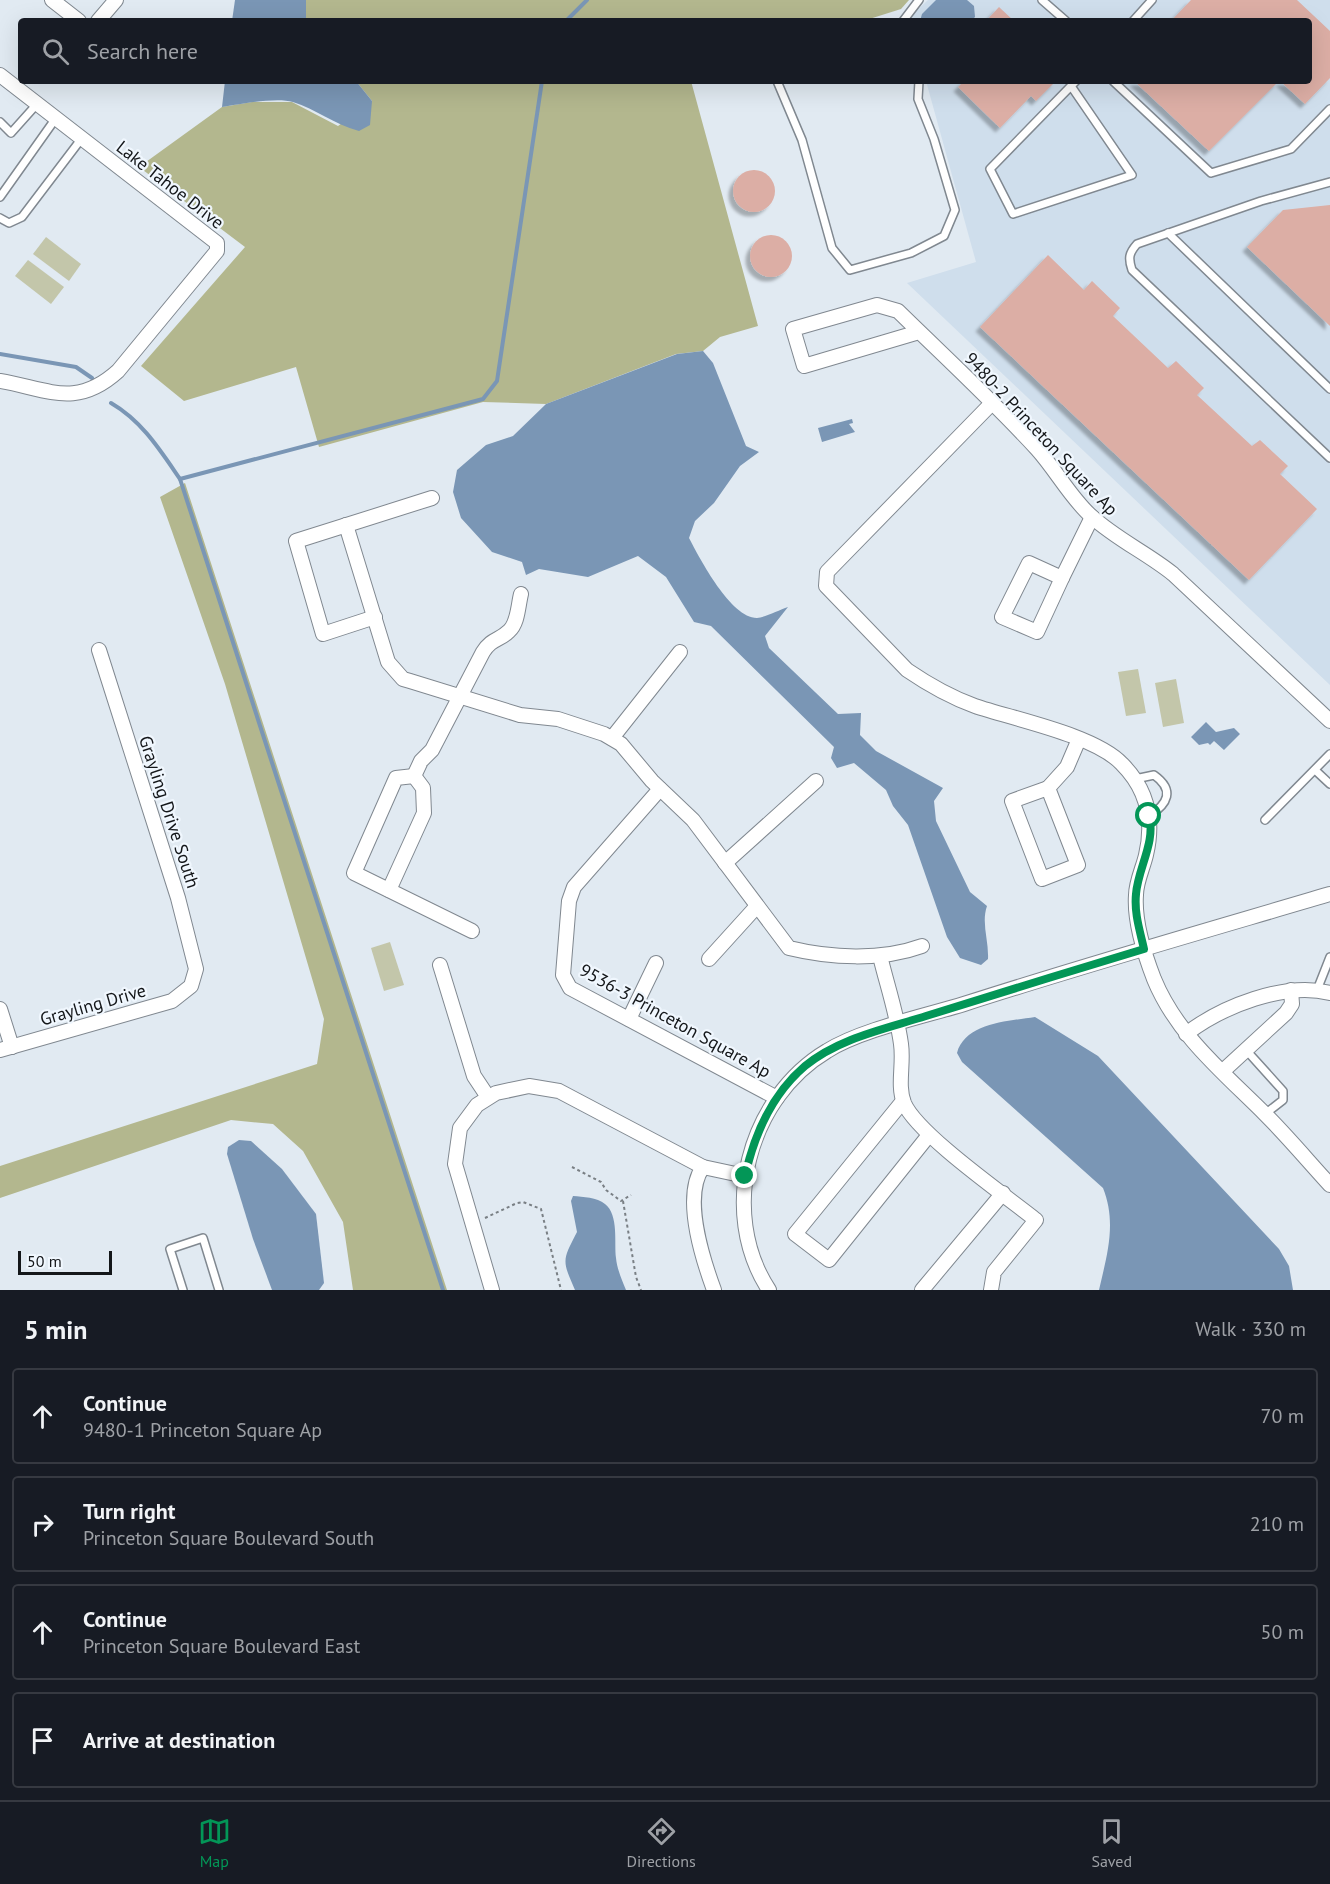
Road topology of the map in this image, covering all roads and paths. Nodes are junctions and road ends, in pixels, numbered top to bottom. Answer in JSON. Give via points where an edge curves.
{"nodes":[{"id":1,"x":52,"y":0,"type":"edge"},
{"id":2,"x":116,"y":0,"type":"edge"},
{"id":3,"x":919,"y":0,"type":"edge"},
{"id":4,"x":1042,"y":0,"type":"edge"},
{"id":5,"x":1152,"y":0,"type":"edge"},
{"id":6,"x":75,"y":18,"type":"edge"},
{"id":7,"x":101,"y":18,"type":"edge"},
{"id":8,"x":905,"y":18,"type":"edge"},
{"id":9,"x":1063,"y":18,"type":"edge"},
{"id":10,"x":1136,"y":18,"type":"edge"},
{"id":11,"x":0,"y":75,"type":"edge"},
{"id":12,"x":778,"y":84,"type":"edge"},
{"id":13,"x":919,"y":84,"type":"edge"},
{"id":14,"x":1073,"y":84,"type":"edge"},
{"id":15,"x":1116,"y":84,"type":"edge"},
{"id":16,"x":37,"y":104,"type":"junction"},
{"id":17,"x":1330,"y":109,"type":"edge"},
{"id":18,"x":56,"y":118,"type":"junction"},
{"id":19,"x":0,"y":122,"type":"edge"},
{"id":20,"x":82,"y":138,"type":"junction"},
{"id":21,"x":1330,"y":182,"type":"edge"},
{"id":22,"x":0,"y":198,"type":"edge"},
{"id":23,"x":0,"y":218,"type":"edge"},
{"id":24,"x":1168,"y":234,"type":"junction"},
{"id":25,"x":919,"y":332,"type":"junction"},
{"id":26,"x":0,"y":381,"type":"edge"},
{"id":27,"x":1330,"y":389,"type":"edge"},
{"id":28,"x":992,"y":404,"type":"junction"},
{"id":29,"x":1330,"y":458,"type":"edge"},
{"id":30,"x":432,"y":498,"type":"dead end"},
{"id":31,"x":1092,"y":517,"type":"junction"},
{"id":32,"x":346,"y":525,"type":"junction"},
{"id":33,"x":1062,"y":578,"type":"junction"},
{"id":34,"x":521,"y":594,"type":"dead end"},
{"id":35,"x":375,"y":618,"type":"junction"},
{"id":36,"x":99,"y":650,"type":"dead end"},
{"id":37,"x":680,"y":652,"type":"dead end"},
{"id":38,"x":461,"y":697,"type":"junction"},
{"id":39,"x":1330,"y":721,"type":"edge"},
{"id":40,"x":612,"y":738,"type":"junction"},
{"id":41,"x":1079,"y":739,"type":"junction"},
{"id":42,"x":1330,"y":754,"type":"edge"},
{"id":43,"x":1315,"y":770,"type":"junction"},
{"id":44,"x":414,"y":776,"type":"junction"},
{"id":45,"x":1135,"y":779,"type":"junction"},
{"id":46,"x":816,"y":781,"type":"dead end"},
{"id":47,"x":1330,"y":784,"type":"edge"},
{"id":48,"x":1048,"y":788,"type":"junction"},
{"id":49,"x":660,"y":789,"type":"junction"},
{"id":50,"x":1149,"y":816,"type":"junction"},
{"id":51,"x":1265,"y":820,"type":"dead end"},
{"id":52,"x":725,"y":863,"type":"junction"},
{"id":53,"x":389,"y":890,"type":"junction"},
{"id":54,"x":1330,"y":894,"type":"edge"},
{"id":55,"x":757,"y":906,"type":"junction"},
{"id":56,"x":472,"y":931,"type":"dead end"},
{"id":57,"x":922,"y":946,"type":"dead end"},
{"id":58,"x":1144,"y":949,"type":"junction"},
{"id":59,"x":880,"y":956,"type":"junction"},
{"id":60,"x":1330,"y":957,"type":"edge"},
{"id":61,"x":709,"y":959,"type":"dead end"},
{"id":62,"x":656,"y":963,"type":"dead end"},
{"id":63,"x":440,"y":965,"type":"dead end"},
{"id":64,"x":191,"y":986,"type":"joint"},
{"id":65,"x":1291,"y":990,"type":"junction"},
{"id":66,"x":1323,"y":992,"type":"edge"},
{"id":67,"x":0,"y":1009,"type":"edge"},
{"id":68,"x":629,"y":1019,"type":"junction"},
{"id":69,"x":898,"y":1025,"type":"junction"},
{"id":70,"x":1186,"y":1034,"type":"junction"},
{"id":71,"x":6,"y":1049,"type":"edge"},
{"id":72,"x":1246,"y":1050,"type":"junction"},
{"id":73,"x":1223,"y":1071,"type":"junction"},
{"id":74,"x":488,"y":1097,"type":"junction"},
{"id":75,"x":777,"y":1098,"type":"junction"},
{"id":76,"x":903,"y":1101,"type":"junction"},
{"id":77,"x":1265,"y":1114,"type":"junction"},
{"id":78,"x":929,"y":1135,"type":"junction"},
{"id":79,"x":572,"y":1167,"type":"dead end"},
{"id":80,"x":703,"y":1167,"type":"junction"},
{"id":81,"x":745,"y":1176,"type":"junction"},
{"id":82,"x":1330,"y":1185,"type":"edge"},
{"id":83,"x":1003,"y":1193,"type":"junction"},
{"id":84,"x":631,"y":1195,"type":"dead end"},
{"id":85,"x":623,"y":1201,"type":"junction"},
{"id":86,"x":470,"y":1222,"type":"junction"},
{"id":87,"x":183,"y":1290,"type":"edge"},
{"id":88,"x":219,"y":1290,"type":"edge"},
{"id":89,"x":492,"y":1290,"type":"edge"},
{"id":90,"x":561,"y":1290,"type":"edge"},
{"id":91,"x":641,"y":1290,"type":"edge"},
{"id":92,"x":714,"y":1290,"type":"edge"},
{"id":93,"x":769,"y":1290,"type":"edge"},
{"id":94,"x":922,"y":1290,"type":"edge"},
{"id":95,"x":991,"y":1290,"type":"edge"}],
"edges":[{"from":1,"to":6,"type":"street"},
{"from":2,"to":7,"type":"street"},
{"from":3,"to":8,"type":"lane"},
{"from":4,"to":9,"type":"lane"},
{"from":5,"to":10,"type":"lane"},
{"from":11,"to":16,"type":"street","name":"Lake Tahoe Drive"},
{"from":12,"to":13,"type":"lane","via":[[802,140],[832,248],[850,270],[911,253],[944,236],[955,210],[918,99]]},
{"from":14,"to":14,"type":"lane","via":[[990,169],[1013,214],[1132,175]]},
{"from":15,"to":17,"type":"lane","via":[[1210,173],[1292,148]]},
{"from":16,"to":18,"type":"street","name":"Lake Tahoe Drive"},
{"from":16,"to":19,"type":"lane","via":[[11,133]]},
{"from":18,"to":20,"type":"street","name":"Lake Tahoe Drive"},
{"from":18,"to":22,"type":"lane"},
{"from":20,"to":23,"type":"lane","via":[[22,217],[9,223]]},
{"from":20,"to":26,"type":"street","name":"Lake Tahoe Drive","via":[[217,243],[217,251],[104,384],[65,395]]},
{"from":21,"to":24,"type":"lane"},
{"from":24,"to":27,"type":"lane"},
{"from":24,"to":29,"type":"lane","via":[[1137,244],[1130,253],[1132,270]]},
{"from":25,"to":25,"type":"street","name":"9480-2 Princeton Square Ap","via":[[898,311],[877,305],[793,329],[804,366]]},
{"from":25,"to":28,"type":"street","name":"9480-2 Princeton Square Ap"},
{"from":28,"to":31,"type":"street","name":"9480-2 Princeton Square Ap","via":[[1038,450]]},
{"from":28,"to":41,"type":"street","via":[[827,572],[826,586],[907,670],[940,691]]},
{"from":30,"to":32,"type":"street"},
{"from":31,"to":33,"type":"street"},
{"from":31,"to":39,"type":"street","name":"9480-2 Princeton Square Ap","via":[[1173,574]]},
{"from":32,"to":35,"type":"street"},
{"from":32,"to":35,"type":"street","via":[[296,541],[323,634]]},
{"from":33,"to":33,"type":"street","via":[[1037,632],[1002,617],[1029,563]]},
{"from":34,"to":38,"type":"street","via":[[514,625],[490,641]]},
{"from":35,"to":38,"type":"street","via":[[392,668],[403,679]]},
{"from":36,"to":64,"type":"street","name":"Grayling Drive South","via":[[178,898],[196,969]]},
{"from":37,"to":40,"type":"street"},
{"from":38,"to":40,"type":"street","via":[[520,714],[558,719]]},
{"from":38,"to":44,"type":"street"},
{"from":40,"to":49,"type":"street"},
{"from":41,"to":45,"type":"street","via":[[1120,761]]},
{"from":41,"to":48,"type":"street","via":[[1067,766]]},
{"from":42,"to":43,"type":"lane"},
{"from":43,"to":47,"type":"lane"},
{"from":43,"to":51,"type":"lane"},
{"from":44,"to":53,"type":"street","via":[[423,788],[424,813]]},
{"from":44,"to":53,"type":"street","via":[[396,778],[354,873]]},
{"from":45,"to":50,"type":"street"},
{"from":45,"to":50,"type":"lane","via":[[1154,775],[1164,783],[1167,801]]},
{"from":46,"to":52,"type":"street"},
{"from":48,"to":48,"type":"street","via":[[1012,801],[1042,879],[1078,865]]},
{"from":49,"to":52,"type":"street","via":[[693,820]]},
{"from":49,"to":68,"type":"street","name":"9536-3 Princeton Square Ap","via":[[574,887],[569,901],[565,982]]},
{"from":50,"to":58,"type":"street","via":[[1150,833],[1136,891],[1136,913]]},
{"from":52,"to":55,"type":"street"},
{"from":53,"to":56,"type":"street"},
{"from":54,"to":58,"type":"street"},
{"from":55,"to":59,"type":"street","via":[[789,948]]},
{"from":55,"to":61,"type":"street"},
{"from":57,"to":59,"type":"street"},
{"from":58,"to":69,"type":"street"},
{"from":58,"to":70,"type":"street","via":[[1164,999]]},
{"from":59,"to":69,"type":"street"},
{"from":60,"to":66,"type":"lane"},
{"from":62,"to":68,"type":"street"},
{"from":63,"to":74,"type":"street","via":[[474,1076]]},
{"from":64,"to":71,"type":"street","name":"Grayling Drive","via":[[172,1001]]},
{"from":65,"to":66,"type":"street"},
{"from":65,"to":70,"type":"street","via":[[1220,1011]]},
{"from":65,"to":72,"type":"street","via":[[1292,1004],[1286,1013]]},
{"from":67,"to":71,"type":"street"},
{"from":68,"to":75,"type":"street","name":"9536-3 Princeton Square Ap"},
{"from":69,"to":75,"type":"street","via":[[827,1050],[790,1081]]},
{"from":69,"to":76,"type":"street"},
{"from":70,"to":73,"type":"street"},
{"from":72,"to":73,"type":"street"},
{"from":72,"to":77,"type":"lane","via":[[1283,1091],[1283,1100]]},
{"from":73,"to":77,"type":"street"},
{"from":74,"to":80,"type":"street","via":[[529,1086],[560,1091]]},
{"from":74,"to":86,"type":"street","via":[[460,1128],[456,1146],[458,1180]]},
{"from":75,"to":81,"type":"street","via":[[754,1141]]},
{"from":76,"to":78,"type":"street","via":[[909,1114]]},
{"from":76,"to":78,"type":"street","via":[[795,1234],[829,1260]]},
{"from":77,"to":82,"type":"street"},
{"from":78,"to":83,"type":"street"},
{"from":79,"to":85,"type":"path","via":[[601,1182]]},
{"from":80,"to":81,"type":"street"},
{"from":80,"to":92,"type":"street","via":[[695,1194],[697,1226],[699,1247]]},
{"from":81,"to":93,"type":"street","via":[[743,1206],[747,1234]]},
{"from":83,"to":94,"type":"street"},
{"from":83,"to":95,"type":"street","via":[[1036,1220],[994,1272]]},
{"from":84,"to":85,"type":"path"},
{"from":85,"to":91,"type":"path"},
{"from":86,"to":89,"type":"street"},
{"from":86,"to":90,"type":"path","via":[[517,1203],[541,1209]]},
{"from":87,"to":88,"type":"lane","via":[[171,1249],[203,1238]]}]}
